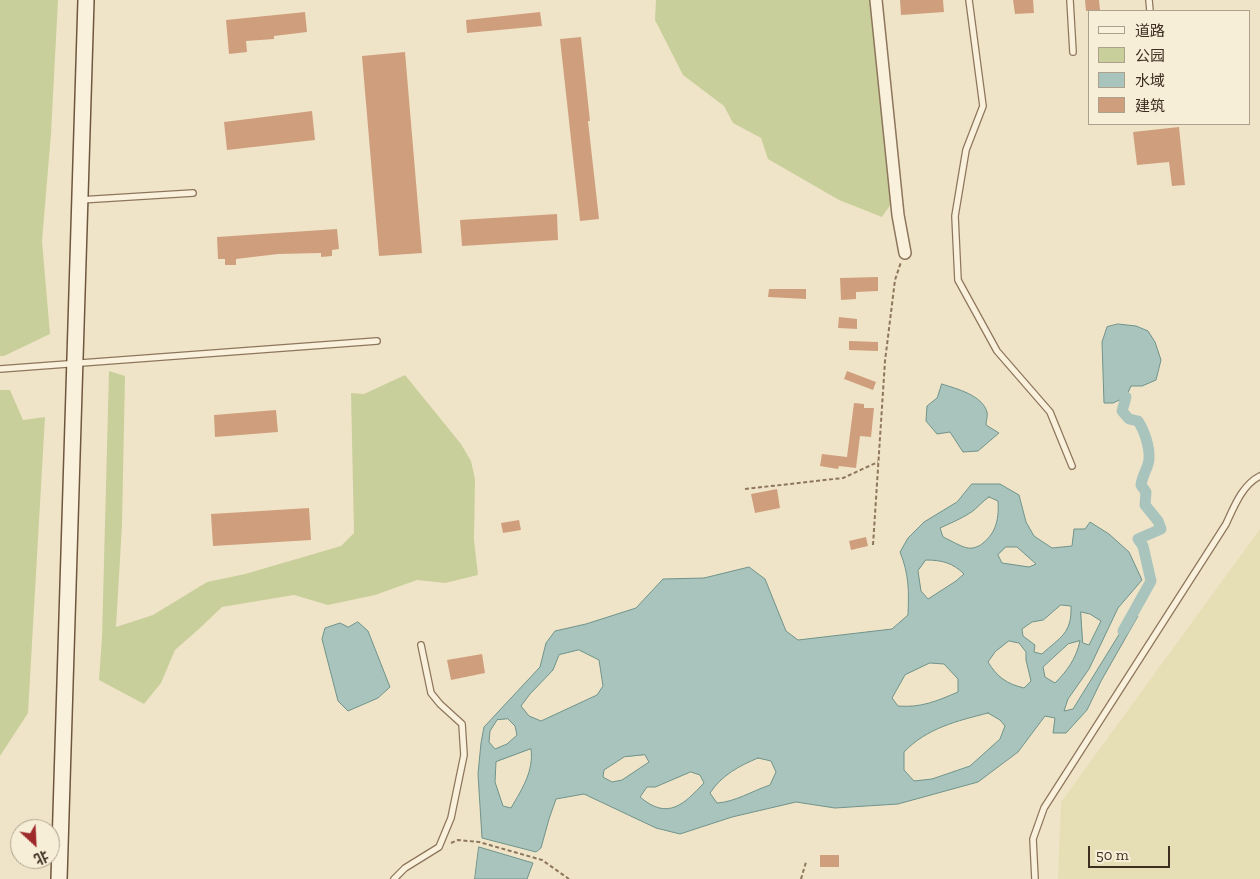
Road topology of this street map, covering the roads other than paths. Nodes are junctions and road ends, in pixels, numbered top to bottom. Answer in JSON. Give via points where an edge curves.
{"nodes":[{"id":1,"x":86,"y":0,"type":"edge"},
{"id":2,"x":876,"y":0,"type":"edge"},
{"id":3,"x":969,"y":0,"type":"edge"},
{"id":4,"x":1070,"y":0,"type":"edge"},
{"id":5,"x":1074,"y":52,"type":"dead end"},
{"id":6,"x":193,"y":193,"type":"dead end"},
{"id":7,"x":80,"y":200,"type":"junction"},
{"id":8,"x":905,"y":252,"type":"road end"},
{"id":9,"x":377,"y":341,"type":"dead end"},
{"id":10,"x":75,"y":363,"type":"junction"},
{"id":11,"x":0,"y":369,"type":"edge"},
{"id":12,"x":1072,"y":466,"type":"dead end"},
{"id":13,"x":1260,"y":476,"type":"edge"},
{"id":14,"x":421,"y":645,"type":"dead end"},
{"id":15,"x":59,"y":879,"type":"edge"},
{"id":16,"x":394,"y":879,"type":"edge"},
{"id":17,"x":1035,"y":879,"type":"edge"}],
"edges":[{"from":1,"to":7,"type":"street"},
{"from":2,"to":8,"type":"street","via":[[898,215]]},
{"from":3,"to":12,"type":"lane","via":[[983,106],[966,150],[955,216],[958,280],[998,351],[1050,412]]},
{"from":4,"to":5,"type":"lane"},
{"from":6,"to":7,"type":"lane"},
{"from":7,"to":10,"type":"street"},
{"from":9,"to":10,"type":"lane"},
{"from":10,"to":11,"type":"lane"},
{"from":10,"to":15,"type":"street"},
{"from":13,"to":17,"type":"lane","via":[[1240,494],[1226,524],[1044,808],[1033,839]]},
{"from":14,"to":16,"type":"lane","via":[[431,693],[462,724],[464,755],[451,818],[439,847],[405,868]]}]}
